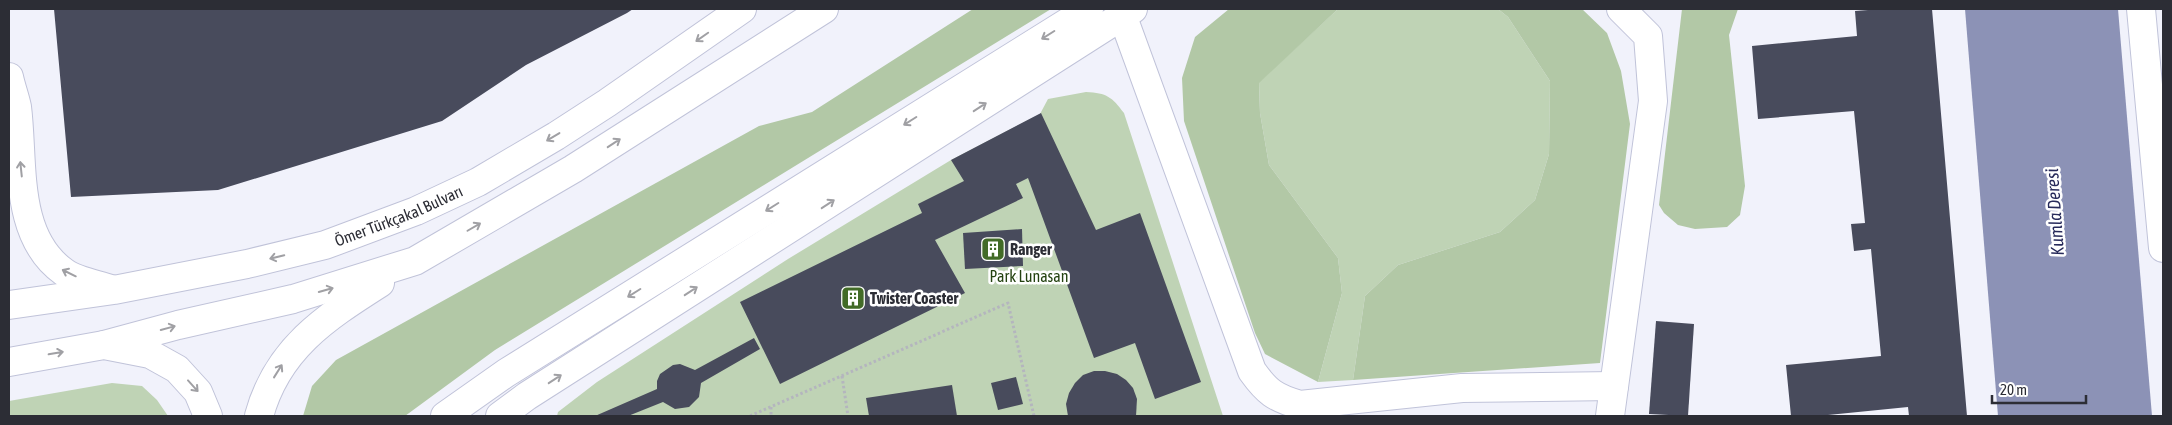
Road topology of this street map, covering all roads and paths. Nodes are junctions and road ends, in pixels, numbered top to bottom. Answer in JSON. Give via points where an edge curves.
{"nodes":[{"id":1,"x":742,"y":9,"type":"edge"},
{"id":2,"x":824,"y":9,"type":"edge"},
{"id":3,"x":1089,"y":9,"type":"edge"},
{"id":4,"x":1621,"y":9,"type":"edge"},
{"id":5,"x":2141,"y":9,"type":"edge"},
{"id":6,"x":1125,"y":11,"type":"edge"},
{"id":7,"x":9,"y":78,"type":"edge"},
{"id":8,"x":2163,"y":248,"type":"edge"},
{"id":9,"x":416,"y":261,"type":"junction"},
{"id":10,"x":114,"y":290,"type":"junction"},
{"id":11,"x":9,"y":305,"type":"edge"},
{"id":12,"x":104,"y":345,"type":"junction"},
{"id":13,"x":9,"y":362,"type":"edge"},
{"id":14,"x":514,"y":368,"type":"junction"},
{"id":15,"x":842,"y":376,"type":"junction"},
{"id":16,"x":1614,"y":386,"type":"junction"},
{"id":17,"x":771,"y":407,"type":"junction"},
{"id":18,"x":511,"y":413,"type":"edge"},
{"id":19,"x":208,"y":416,"type":"edge"},
{"id":20,"x":259,"y":416,"type":"edge"},
{"id":21,"x":445,"y":416,"type":"edge"},
{"id":22,"x":750,"y":416,"type":"edge"},
{"id":23,"x":771,"y":416,"type":"edge"},
{"id":24,"x":848,"y":416,"type":"edge"},
{"id":25,"x":1034,"y":416,"type":"edge"},
{"id":26,"x":1610,"y":416,"type":"edge"}],
"edges":[{"from":1,"to":10,"type":"street","name":"Ömer Türkçakal Bulvarı","one_way":true,"via":[[556,136],[478,182],[416,211],[325,245]]},
{"from":9,"to":2,"type":"street","one_way":true,"via":[[573,169]]},
{"from":3,"to":14,"type":"street","one_way":true},
{"from":4,"to":16,"type":"street","via":[[1648,36],[1653,101]]},
{"from":5,"to":8,"type":"street"},
{"from":6,"to":16,"type":"street","via":[[1252,371],[1265,389],[1280,400],[1300,405],[1462,388]]},
{"from":18,"to":6,"type":"street","one_way":true},
{"from":10,"to":7,"type":"street","one_way":true,"via":[[65,273],[39,243],[28,217],[17,106]]},
{"from":12,"to":9,"type":"street","one_way":true,"via":[[293,299]]},
{"from":20,"to":9,"type":"street","one_way":true,"via":[[272,381],[287,356],[311,330]]},
{"from":10,"to":11,"type":"street","name":"Ömer Türkçakal Bulvarı"},
{"from":13,"to":12,"type":"street","one_way":true},
{"from":12,"to":19,"type":"street","one_way":true,"via":[[150,354],[177,369],[198,392]]},
{"from":14,"to":18,"type":"street"},
{"from":14,"to":21,"type":"street"},
{"from":15,"to":17,"type":"path"},
{"from":15,"to":24,"type":"path"},
{"from":15,"to":25,"type":"path","via":[[1008,303]]},
{"from":16,"to":26,"type":"street"},
{"from":17,"to":22,"type":"path"},
{"from":17,"to":23,"type":"path"}]}
